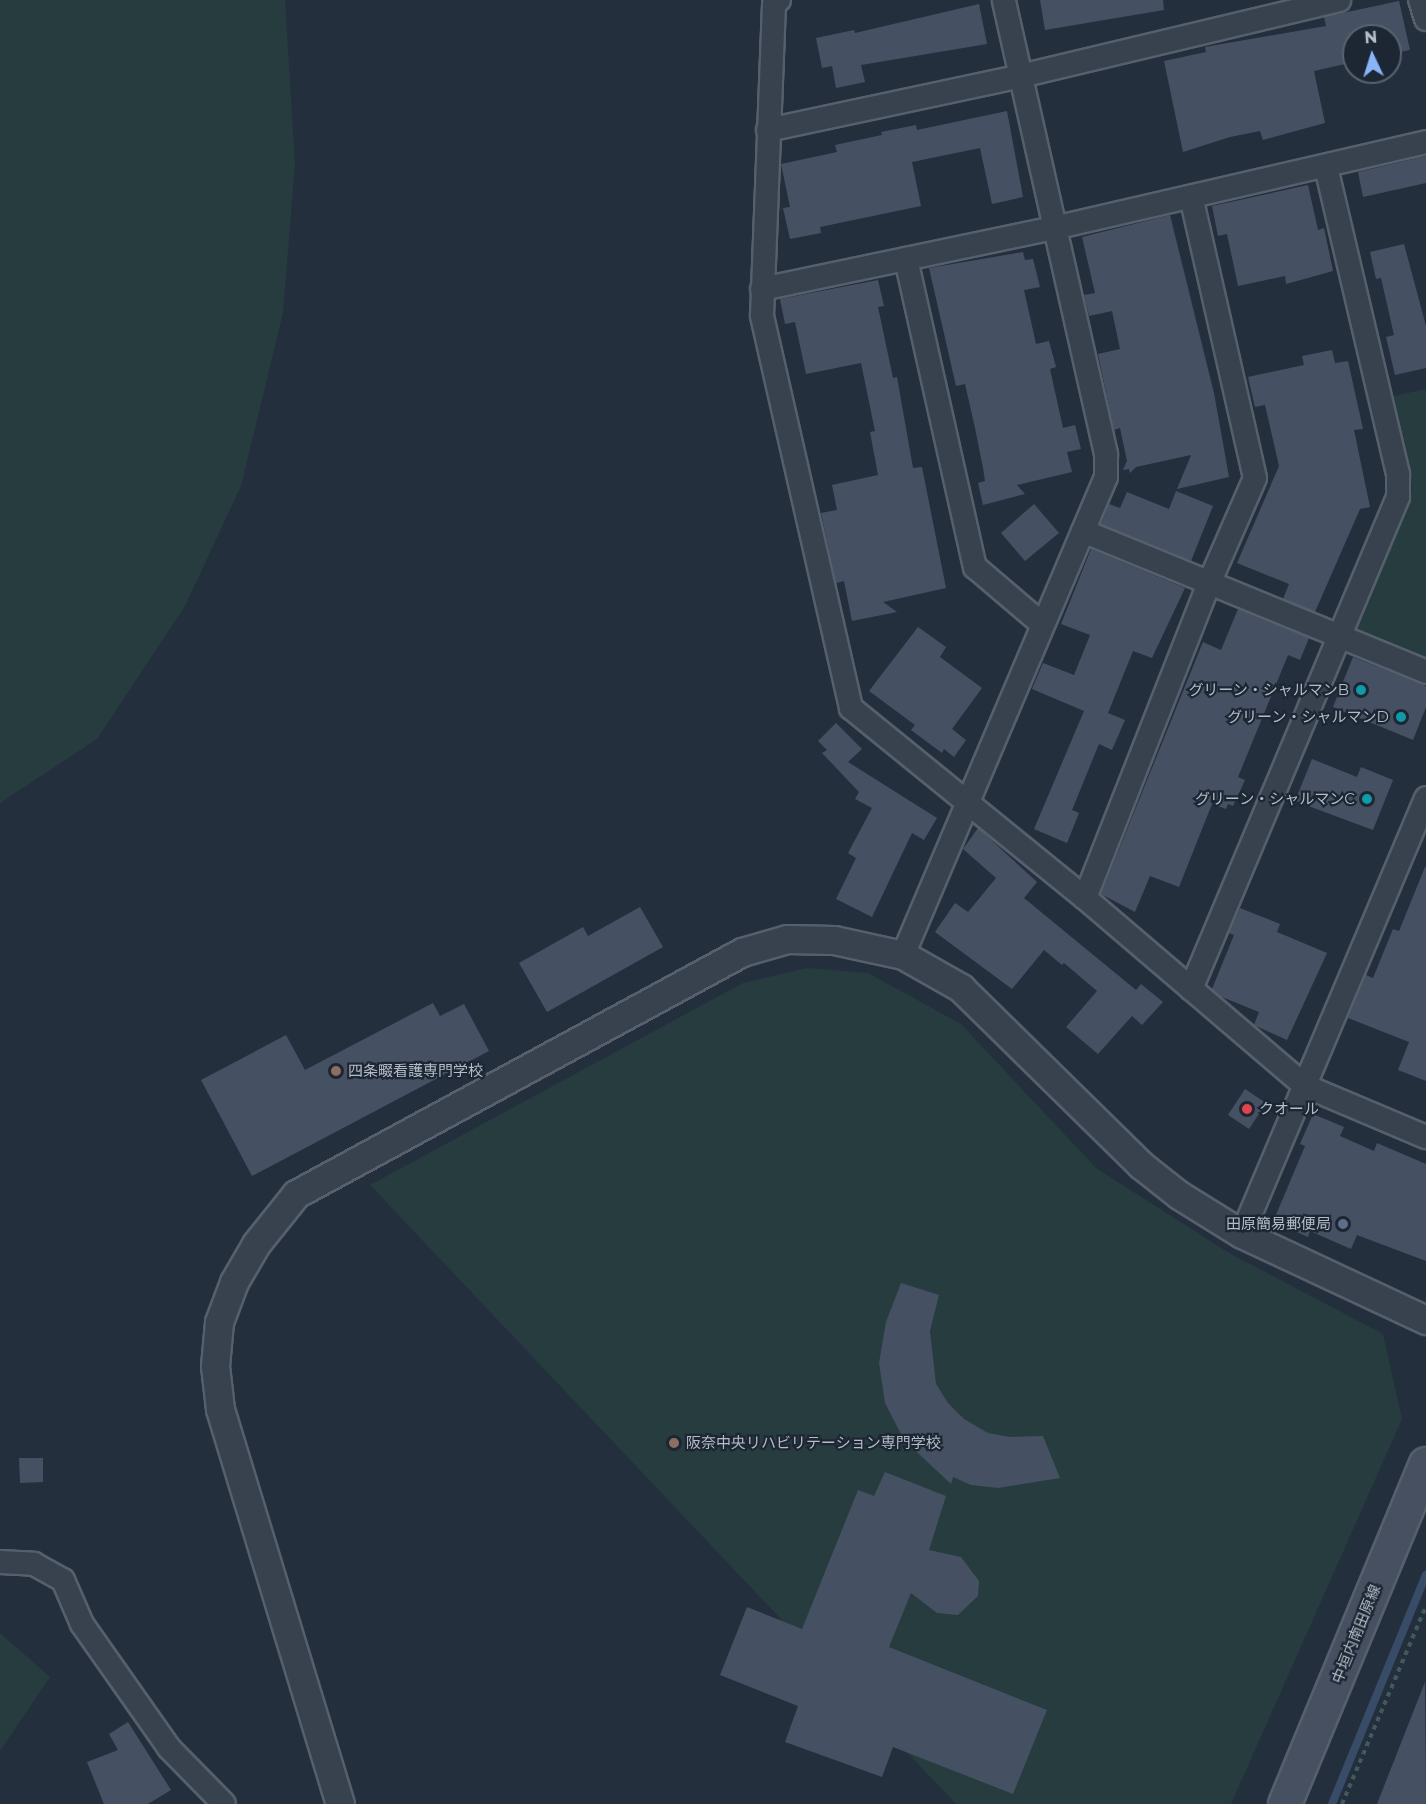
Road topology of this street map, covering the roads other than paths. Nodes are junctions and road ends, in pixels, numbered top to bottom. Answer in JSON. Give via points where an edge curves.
{"nodes":[{"id":1,"x":779,"y":0,"type":"edge"},
{"id":2,"x":1004,"y":0,"type":"edge"},
{"id":3,"x":1339,"y":0,"type":"edge"},
{"id":4,"x":1420,"y":0,"type":"edge"},
{"id":5,"x":1426,"y":19,"type":"edge"},
{"id":6,"x":1021,"y":76,"type":"junction"},
{"id":7,"x":768,"y":130,"type":"junction"},
{"id":8,"x":1426,"y":142,"type":"edge"},
{"id":9,"x":1326,"y":168,"type":"junction"},
{"id":10,"x":1191,"y":197,"type":"junction"},
{"id":11,"x":1054,"y":228,"type":"junction"},
{"id":12,"x":906,"y":259,"type":"junction"},
{"id":13,"x":762,"y":289,"type":"junction"},
{"id":14,"x":1083,"y":531,"type":"junction"},
{"id":15,"x":1210,"y":581,"type":"junction"},
{"id":16,"x":1042,"y":624,"type":"junction"},
{"id":17,"x":1341,"y":636,"type":"junction"},
{"id":18,"x":1426,"y":672,"type":"edge"},
{"id":19,"x":1426,"y":798,"type":"edge"},
{"id":20,"x":965,"y":802,"type":"junction"},
{"id":21,"x":1085,"y":898,"type":"junction"},
{"id":22,"x":903,"y":955,"type":"junction"},
{"id":23,"x":1191,"y":989,"type":"junction"},
{"id":24,"x":1305,"y":1086,"type":"junction"},
{"id":25,"x":1426,"y":1137,"type":"edge"},
{"id":26,"x":1242,"y":1234,"type":"junction"},
{"id":27,"x":1426,"y":1320,"type":"edge"},
{"id":28,"x":1426,"y":1464,"type":"edge"},
{"id":29,"x":0,"y":1562,"type":"edge"},
{"id":30,"x":224,"y":1804,"type":"edge"},
{"id":31,"x":340,"y":1804,"type":"edge"},
{"id":32,"x":1285,"y":1804,"type":"edge"}],
"edges":[{"from":1,"to":7,"type":"street","via":[[774,4]]},
{"from":2,"to":6,"type":"street"},
{"from":3,"to":6,"type":"street"},
{"from":4,"to":5,"type":"street"},
{"from":6,"to":7,"type":"street"},
{"from":6,"to":11,"type":"street"},
{"from":7,"to":13,"type":"street"},
{"from":8,"to":9,"type":"street"},
{"from":9,"to":10,"type":"street"},
{"from":9,"to":17,"type":"street","via":[[1398,474],[1398,497],[1391,520]]},
{"from":10,"to":11,"type":"street"},
{"from":10,"to":15,"type":"street","via":[[1255,478]]},
{"from":11,"to":12,"type":"street"},
{"from":11,"to":14,"type":"street","via":[[1106,454],[1106,477]]},
{"from":12,"to":13,"type":"street"},
{"from":12,"to":16,"type":"street","via":[[975,567]]},
{"from":13,"to":20,"type":"street","via":[[762,316],[851,708]]},
{"from":14,"to":15,"type":"street"},
{"from":14,"to":16,"type":"street"},
{"from":15,"to":17,"type":"street"},
{"from":15,"to":21,"type":"street"},
{"from":16,"to":20,"type":"street"},
{"from":17,"to":18,"type":"street"},
{"from":17,"to":23,"type":"street"},
{"from":19,"to":24,"type":"street"},
{"from":20,"to":21,"type":"street"},
{"from":20,"to":22,"type":"street"},
{"from":21,"to":23,"type":"street"},
{"from":22,"to":26,"type":"street","via":[[961,988],[1141,1165],[1179,1195]]},
{"from":22,"to":31,"type":"street","via":[[834,940],[787,939],[742,952],[296,1194],[256,1244],[234,1282],[219,1322],[215,1366],[220,1409]]},
{"from":23,"to":24,"type":"street"},
{"from":24,"to":25,"type":"street"},
{"from":24,"to":26,"type":"street"},
{"from":26,"to":27,"type":"street"},
{"from":28,"to":32,"type":"main road","name":"中垣内南田原線"},
{"from":29,"to":30,"type":"street","via":[[34,1564],[63,1580],[82,1624],[170,1748]]}]}
